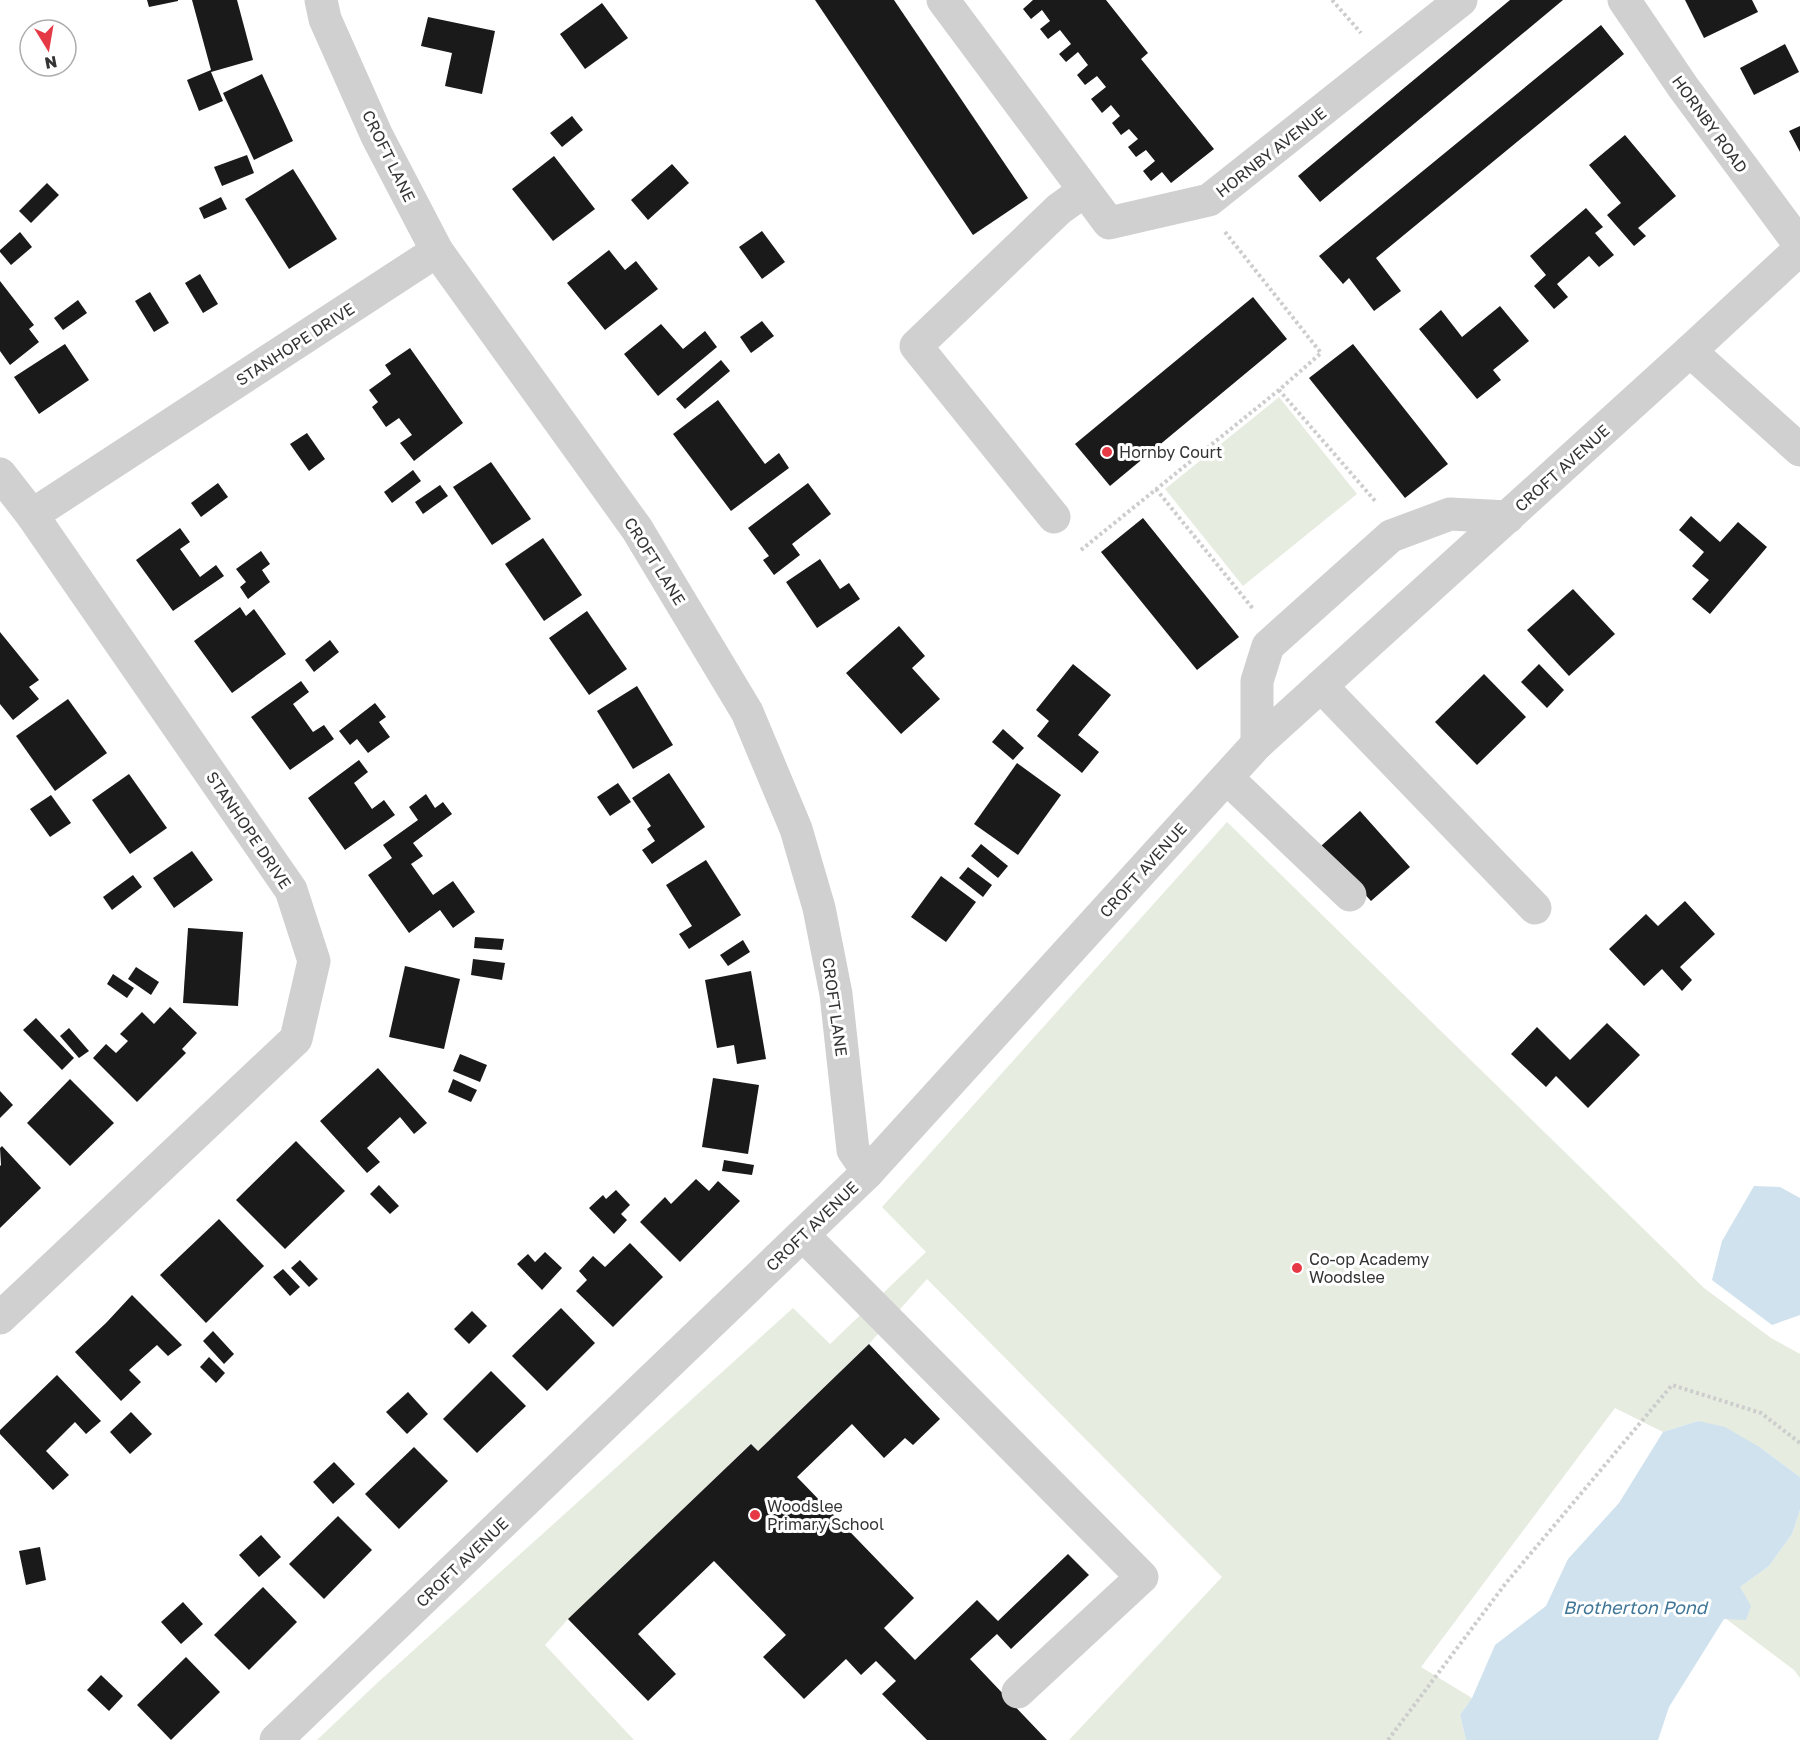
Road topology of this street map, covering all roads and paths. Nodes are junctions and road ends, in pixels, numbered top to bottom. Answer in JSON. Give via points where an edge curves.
{"nodes":[{"id":1,"x":321,"y":0,"type":"edge"},
{"id":2,"x":943,"y":0,"type":"edge"},
{"id":3,"x":1461,"y":0,"type":"edge"},
{"id":4,"x":1624,"y":0,"type":"edge"},
{"id":5,"x":1084,"y":191,"type":"junction"},
{"id":6,"x":1202,"y":202,"type":"junction"},
{"id":7,"x":1800,"y":247,"type":"edge"},
{"id":8,"x":437,"y":251,"type":"junction"},
{"id":9,"x":1690,"y":351,"type":"junction"},
{"id":10,"x":1279,"y":390,"type":"junction"},
{"id":11,"x":1800,"y":450,"type":"edge"},
{"id":12,"x":0,"y":474,"type":"edge"},
{"id":13,"x":1156,"y":489,"type":"junction"},
{"id":14,"x":32,"y":515,"type":"junction"},
{"id":15,"x":1054,"y":517,"type":"dead end"},
{"id":16,"x":1508,"y":517,"type":"junction"},
{"id":17,"x":1402,"y":532,"type":"junction"},
{"id":18,"x":1081,"y":550,"type":"dead end"},
{"id":19,"x":1278,"y":638,"type":"junction"},
{"id":20,"x":1322,"y":686,"type":"junction"},
{"id":21,"x":1257,"y":744,"type":"junction"},
{"id":22,"x":1227,"y":778,"type":"junction"},
{"id":23,"x":1350,"y":895,"type":"dead end"},
{"id":24,"x":1534,"y":908,"type":"dead end"},
{"id":25,"x":868,"y":1172,"type":"junction"},
{"id":26,"x":803,"y":1235,"type":"junction"},
{"id":27,"x":0,"y":1318,"type":"edge"},
{"id":28,"x":1800,"y":1443,"type":"edge"},
{"id":29,"x":1018,"y":1692,"type":"dead end"},
{"id":30,"x":276,"y":1740,"type":"edge"},
{"id":31,"x":1388,"y":1740,"type":"edge"}],
"edges":[{"from":1,"to":8,"type":"street","name":"CROFT LANE","via":[[325,19],[377,136]]},
{"from":2,"to":5,"type":"street","name":"HORNBY AVENUE"},
{"from":3,"to":6,"type":"street","name":"HORNBY AVENUE","via":[[1209,201]]},
{"from":4,"to":7,"type":"street","name":"HORNBY ROAD"},
{"from":5,"to":6,"type":"street","name":"HORNBY AVENUE","via":[[1109,224]]},
{"from":5,"to":15,"type":"street","via":[[1059,209],[916,346]]},
{"from":6,"to":10,"type":"path","via":[[1321,354]]},
{"from":7,"to":9,"type":"street","name":"CROFT AVENUE"},
{"from":8,"to":14,"type":"street","name":"STANHOPE DRIVE"},
{"from":8,"to":25,"type":"street","name":"CROFT LANE","via":[[637,530],[747,712],[796,829],[819,908],[836,994],[853,1150]]},
{"from":9,"to":11,"type":"street"},
{"from":9,"to":16,"type":"street","name":"CROFT AVENUE"},
{"from":10,"to":13,"type":"path"},
{"from":10,"to":17,"type":"path"},
{"from":12,"to":14,"type":"street","name":"STANHOPE DRIVE"},
{"from":13,"to":18,"type":"path"},
{"from":13,"to":19,"type":"path"},
{"from":14,"to":27,"type":"street","name":"STANHOPE DRIVE","via":[[291,890],[314,961],[296,1039]]},
{"from":16,"to":17,"type":"street","via":[[1450,514]]},
{"from":16,"to":20,"type":"street","name":"CROFT AVENUE"},
{"from":17,"to":19,"type":"street","via":[[1391,536]]},
{"from":19,"to":21,"type":"street","via":[[1268,646],[1257,681]]},
{"from":20,"to":21,"type":"street","name":"CROFT AVENUE"},
{"from":20,"to":24,"type":"street"},
{"from":21,"to":22,"type":"street","name":"CROFT AVENUE"},
{"from":22,"to":23,"type":"street"},
{"from":22,"to":25,"type":"street","name":"CROFT AVENUE"},
{"from":25,"to":26,"type":"street","name":"CROFT AVENUE"},
{"from":26,"to":29,"type":"street","via":[[1142,1577]]},
{"from":26,"to":30,"type":"street","name":"CROFT AVENUE"},
{"from":28,"to":31,"type":"path","via":[[1761,1413],[1672,1385],[1506,1583]]}]}
